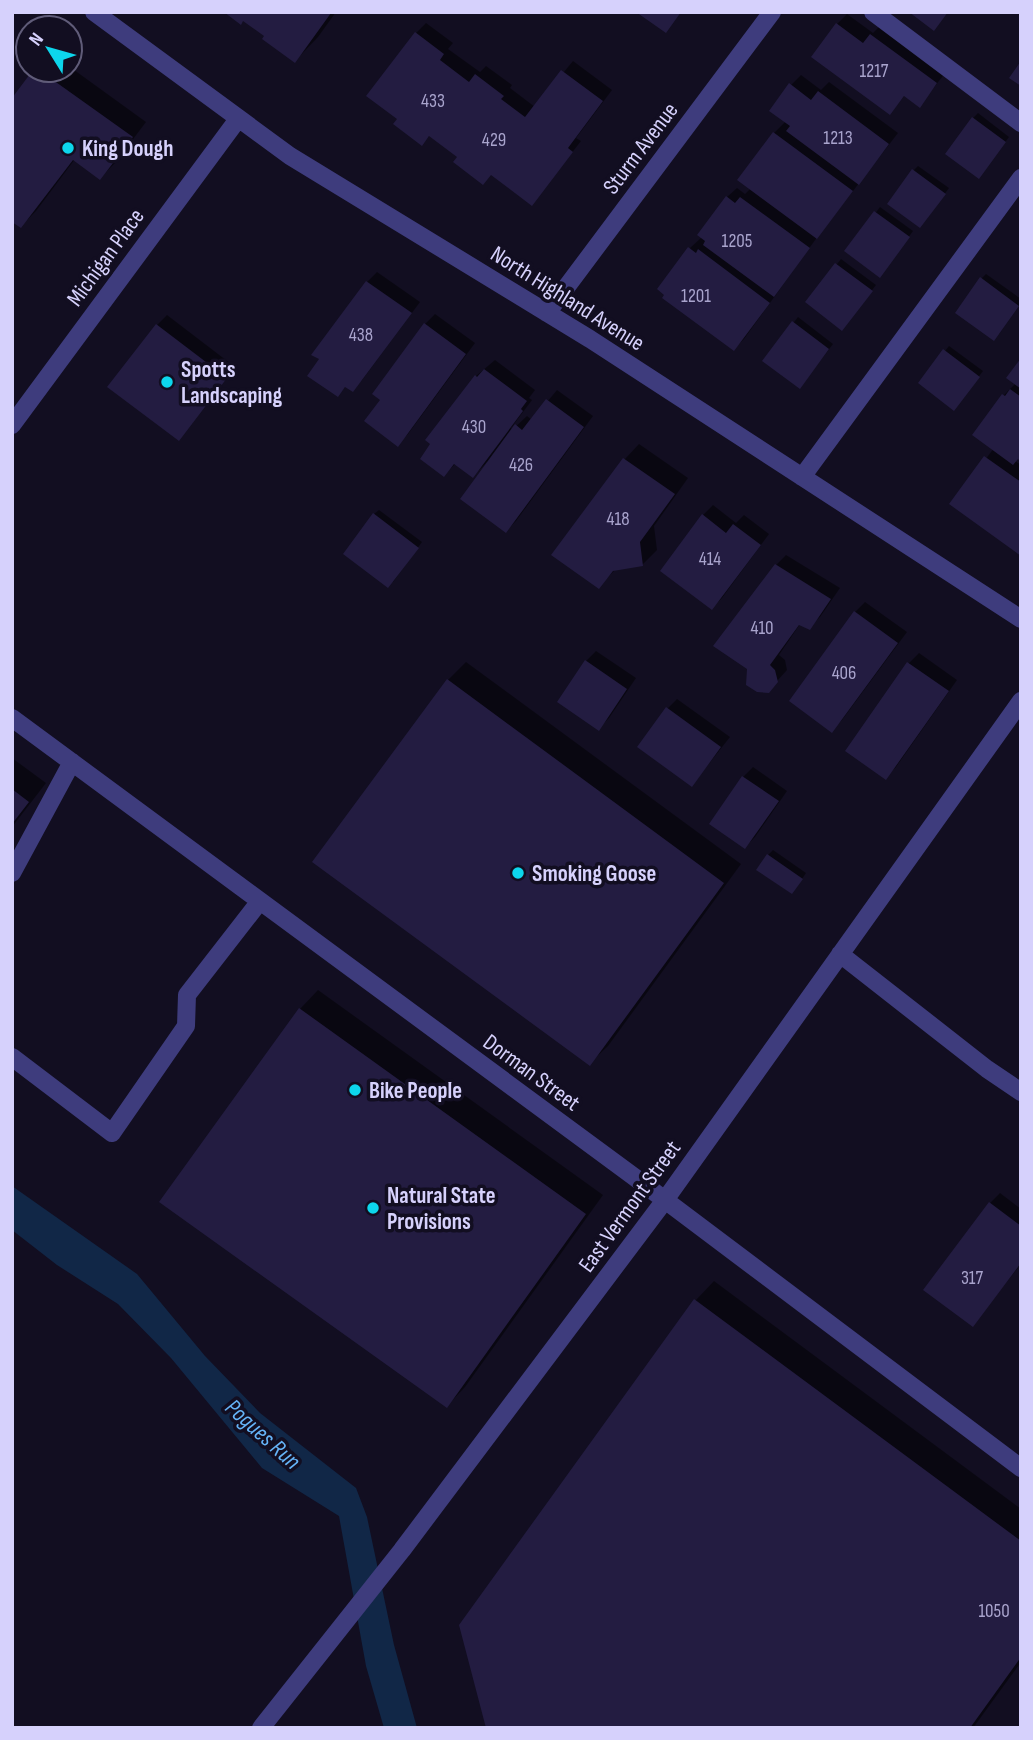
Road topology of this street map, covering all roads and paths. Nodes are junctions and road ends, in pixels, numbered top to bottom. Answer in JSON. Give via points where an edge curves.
{"nodes":[{"id":1,"x":94,"y":12,"type":"edge"},
{"id":2,"x":772,"y":12,"type":"edge"},
{"id":3,"x":873,"y":12,"type":"edge"},
{"id":4,"x":238,"y":119,"type":"junction"},
{"id":5,"x":1021,"y":123,"type":"edge"},
{"id":6,"x":1021,"y":178,"type":"edge"},
{"id":7,"x":547,"y":313,"type":"junction"},
{"id":8,"x":12,"y":425,"type":"edge"},
{"id":9,"x":802,"y":477,"type":"junction"},
{"id":10,"x":1021,"y":619,"type":"edge"},
{"id":11,"x":1021,"y":701,"type":"edge"},
{"id":12,"x":12,"y":718,"type":"edge"},
{"id":13,"x":72,"y":762,"type":"junction"},
{"id":14,"x":12,"y":873,"type":"edge"},
{"id":15,"x":260,"y":901,"type":"junction"},
{"id":16,"x":840,"y":954,"type":"junction"},
{"id":17,"x":12,"y":1057,"type":"edge"},
{"id":18,"x":1021,"y":1093,"type":"edge"},
{"id":19,"x":665,"y":1200,"type":"junction"},
{"id":20,"x":1021,"y":1468,"type":"edge"},
{"id":21,"x":261,"y":1728,"type":"edge"}],
"edges":[{"from":1,"to":4,"type":"street","name":"North Highland Avenue"},
{"from":2,"to":7,"type":"street","name":"Sturm Avenue"},
{"from":3,"to":5,"type":"street"},
{"from":4,"to":7,"type":"street","name":"North Highland Avenue","via":[[290,156]]},
{"from":4,"to":8,"type":"street","name":"Michigan Place"},
{"from":6,"to":9,"type":"street"},
{"from":7,"to":9,"type":"street","name":"North Highland Avenue"},
{"from":9,"to":10,"type":"street","name":"North Highland Avenue"},
{"from":11,"to":16,"type":"street","name":"East Vermont Street"},
{"from":12,"to":13,"type":"street","name":"Dorman Street"},
{"from":13,"to":14,"type":"street"},
{"from":13,"to":15,"type":"street","name":"Dorman Street"},
{"from":15,"to":17,"type":"street","via":[[187,995],[186,1026],[112,1133]]},
{"from":15,"to":19,"type":"street","name":"Dorman Street"},
{"from":16,"to":18,"type":"street"},
{"from":16,"to":19,"type":"street","name":"East Vermont Street"},
{"from":19,"to":20,"type":"street","name":"Dorman Street"},
{"from":19,"to":21,"type":"street","name":"East Vermont Street","via":[[402,1550]]}]}
